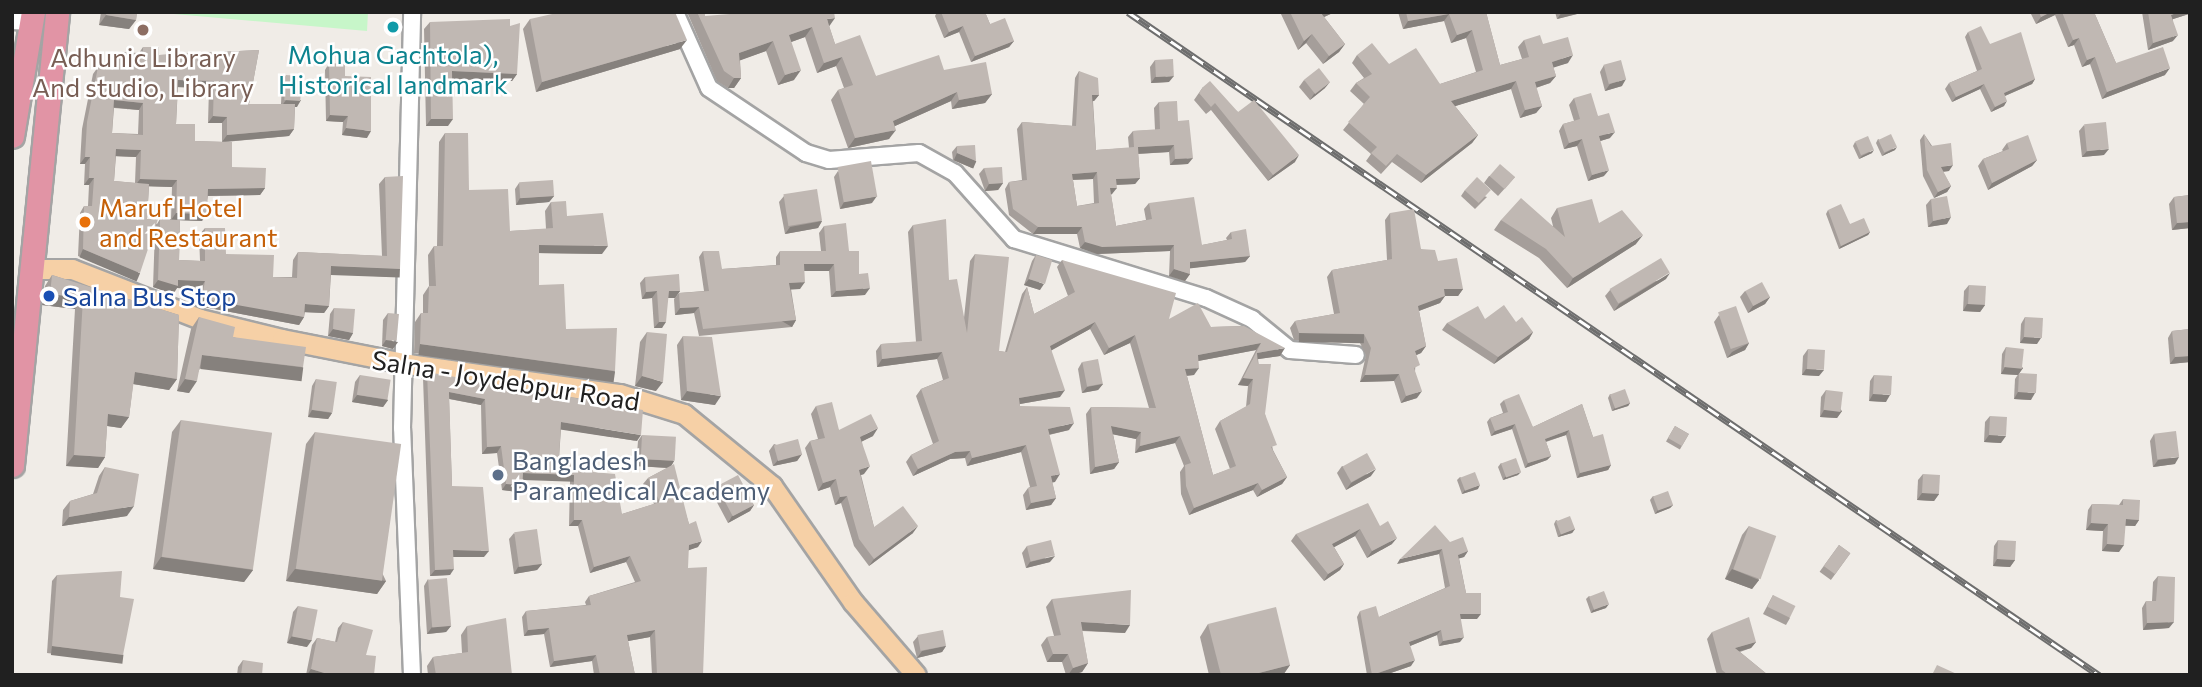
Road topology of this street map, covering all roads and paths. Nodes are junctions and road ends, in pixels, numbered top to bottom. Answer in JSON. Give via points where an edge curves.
{"nodes":[{"id":1,"x":57,"y":12,"type":"edge"},
{"id":2,"x":412,"y":12,"type":"edge"},
{"id":3,"x":675,"y":12,"type":"edge"},
{"id":4,"x":25,"y":19,"type":"edge"},
{"id":5,"x":12,"y":136,"type":"edge"},
{"id":6,"x":31,"y":269,"type":"junction"},
{"id":7,"x":1356,"y":355,"type":"dead end"},
{"id":8,"x":408,"y":365,"type":"junction"},
{"id":9,"x":12,"y":465,"type":"edge"},
{"id":10,"x":412,"y":675,"type":"edge"},
{"id":11,"x":916,"y":675,"type":"edge"}],
"edges":[{"from":1,"to":6,"type":"highway"},
{"from":2,"to":8,"type":"street"},
{"from":3,"to":7,"type":"street","via":[[709,88],[806,153],[829,160],[919,152],[955,173],[1014,239],[1206,298],[1252,319],[1290,350]]},
{"from":4,"to":5,"type":"highway"},
{"from":6,"to":8,"type":"main road","name":"Salna - Joydebpur Road","via":[[72,269],[200,318]]},
{"from":6,"to":9,"type":"highway"},
{"from":8,"to":10,"type":"street","via":[[402,428]]},
{"from":8,"to":11,"type":"main road","name":"Salna - Joydebpur Road","via":[[620,394],[684,414],[772,486],[853,602]]}]}
